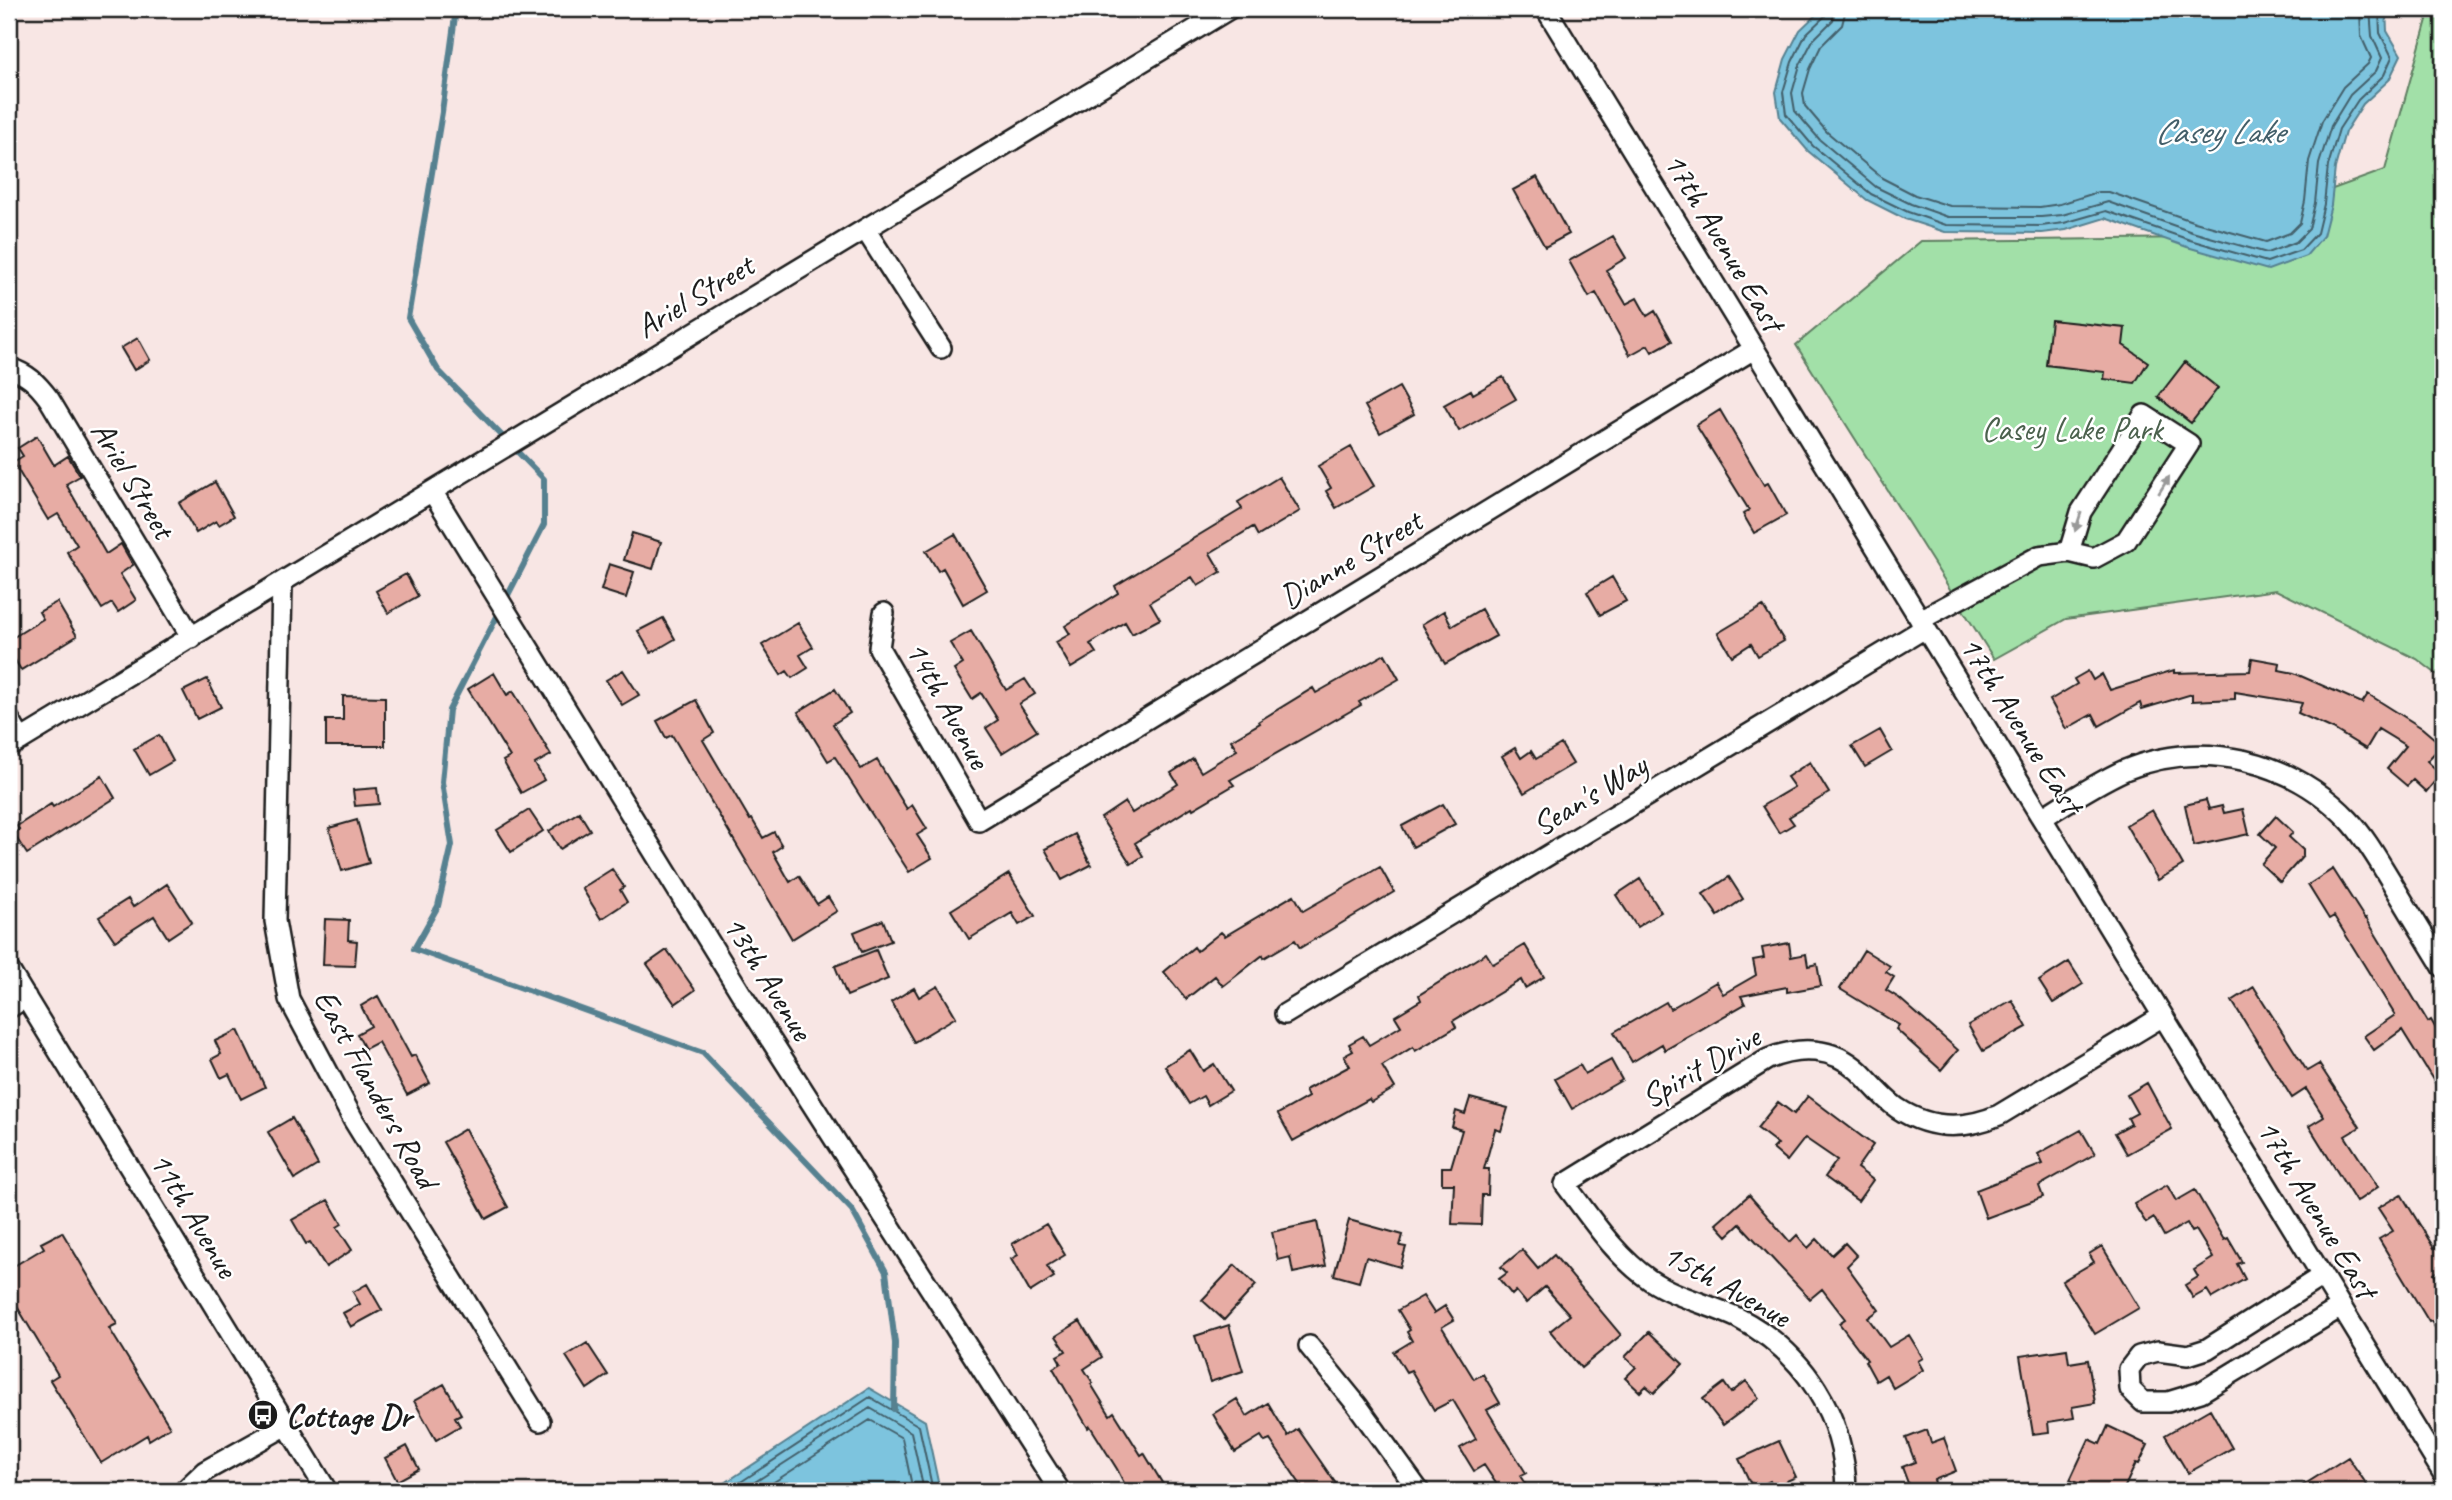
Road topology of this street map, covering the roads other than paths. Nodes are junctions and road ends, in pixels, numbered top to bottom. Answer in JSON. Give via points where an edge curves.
{"nodes":[{"id":1,"x":1229,"y":9,"type":"edge"},
{"id":2,"x":1546,"y":9,"type":"edge"},
{"id":3,"x":865,"y":229,"type":"junction"},
{"id":4,"x":941,"y":348,"type":"dead end"},
{"id":5,"x":1754,"y":349,"type":"junction"},
{"id":6,"x":9,"y":368,"type":"edge"},
{"id":7,"x":432,"y":491,"type":"junction"},
{"id":8,"x":2069,"y":552,"type":"junction"},
{"id":9,"x":282,"y":583,"type":"junction"},
{"id":10,"x":884,"y":614,"type":"dead end"},
{"id":11,"x":1923,"y":624,"type":"junction"},
{"id":12,"x":192,"y":638,"type":"junction"},
{"id":13,"x":9,"y":719,"type":"edge"},
{"id":14,"x":15,"y":744,"type":"edge"},
{"id":15,"x":2042,"y":818,"type":"junction"},
{"id":16,"x":979,"y":821,"type":"joint"},
{"id":17,"x":2443,"y":967,"type":"edge"},
{"id":18,"x":9,"y":970,"type":"edge"},
{"id":19,"x":26,"y":997,"type":"junction"},
{"id":20,"x":9,"y":1008,"type":"edge"},
{"id":21,"x":1285,"y":1014,"type":"dead end"},
{"id":22,"x":2163,"y":1016,"type":"junction"},
{"id":23,"x":1565,"y":1184,"type":"joint"},
{"id":24,"x":2322,"y":1276,"type":"junction"},
{"id":25,"x":2341,"y":1307,"type":"junction"},
{"id":26,"x":1308,"y":1346,"type":"dead end"},
{"id":27,"x":540,"y":1420,"type":"dead end"},
{"id":28,"x":287,"y":1425,"type":"junction"},
{"id":29,"x":2443,"y":1473,"type":"edge"},
{"id":30,"x":184,"y":1491,"type":"edge"},
{"id":31,"x":327,"y":1491,"type":"edge"},
{"id":32,"x":1060,"y":1491,"type":"edge"},
{"id":33,"x":1419,"y":1491,"type":"edge"},
{"id":34,"x":1846,"y":1491,"type":"edge"}],
"edges":[{"from":1,"to":3,"type":"street","name":"Ariel Street"},
{"from":2,"to":5,"type":"street","name":"17th Avenue East"},
{"from":3,"to":4,"type":"street"},
{"from":3,"to":7,"type":"street","name":"Ariel Street"},
{"from":5,"to":11,"type":"street","name":"17th Avenue East"},
{"from":5,"to":16,"type":"street","name":"Dianne Street"},
{"from":6,"to":12,"type":"street","name":"Ariel Street","via":[[36,382],[49,399]]},
{"from":7,"to":9,"type":"street","name":"Ariel Street"},
{"from":7,"to":32,"type":"street","name":"13th Avenue","via":[[742,995]]},
{"from":8,"to":8,"type":"street","name":"Sean's Way","one_way":true,"via":[[2094,558],[2126,541],[2189,444],[2144,415],[2081,512]]},
{"from":8,"to":11,"type":"street","name":"Sean's Way","via":[[2039,556]]},
{"from":9,"to":12,"type":"street","name":"Ariel Street"},
{"from":9,"to":27,"type":"street","name":"East Flanders Road","via":[[275,921],[289,999],[354,1121]]},
{"from":10,"to":16,"type":"street","name":"14th Avenue","via":[[879,648]]},
{"from":11,"to":15,"type":"street","name":"17th Avenue East"},
{"from":11,"to":21,"type":"street","name":"Sean's Way"},
{"from":12,"to":14,"type":"street","name":"Ariel Street"},
{"from":13,"to":14,"type":"street","name":"Ariel Street"},
{"from":15,"to":17,"type":"street","via":[[2099,783],[2152,761],[2217,756],[2273,768],[2324,797],[2350,821]]},
{"from":15,"to":22,"type":"street","name":"17th Avenue East"},
{"from":18,"to":19,"type":"street","name":"11th Avenue"},
{"from":19,"to":20,"type":"street"},
{"from":19,"to":28,"type":"street","name":"11th Avenue"},
{"from":22,"to":23,"type":"street","name":"Spirit Drive","via":[[1999,1115],[1958,1127],[1916,1119],[1837,1056],[1810,1050],[1781,1054]]},
{"from":22,"to":24,"type":"street","name":"17th Avenue East"},
{"from":23,"to":34,"type":"street","name":"15th Avenue","via":[[1608,1242],[1651,1281],[1756,1329],[1800,1366],[1832,1419]]},
{"from":24,"to":25,"type":"street","name":"17th Avenue East"},
{"from":24,"to":25,"type":"street","via":[[2207,1349],[2188,1355],[2158,1351],[2139,1356],[2129,1369],[2130,1389],[2143,1402],[2168,1402],[2202,1392]]},
{"from":25,"to":29,"type":"street","name":"17th Avenue East"},
{"from":26,"to":33,"type":"street"},
{"from":28,"to":30,"type":"street","via":[[205,1471]]},
{"from":28,"to":31,"type":"street","name":"11th Avenue"}]}
